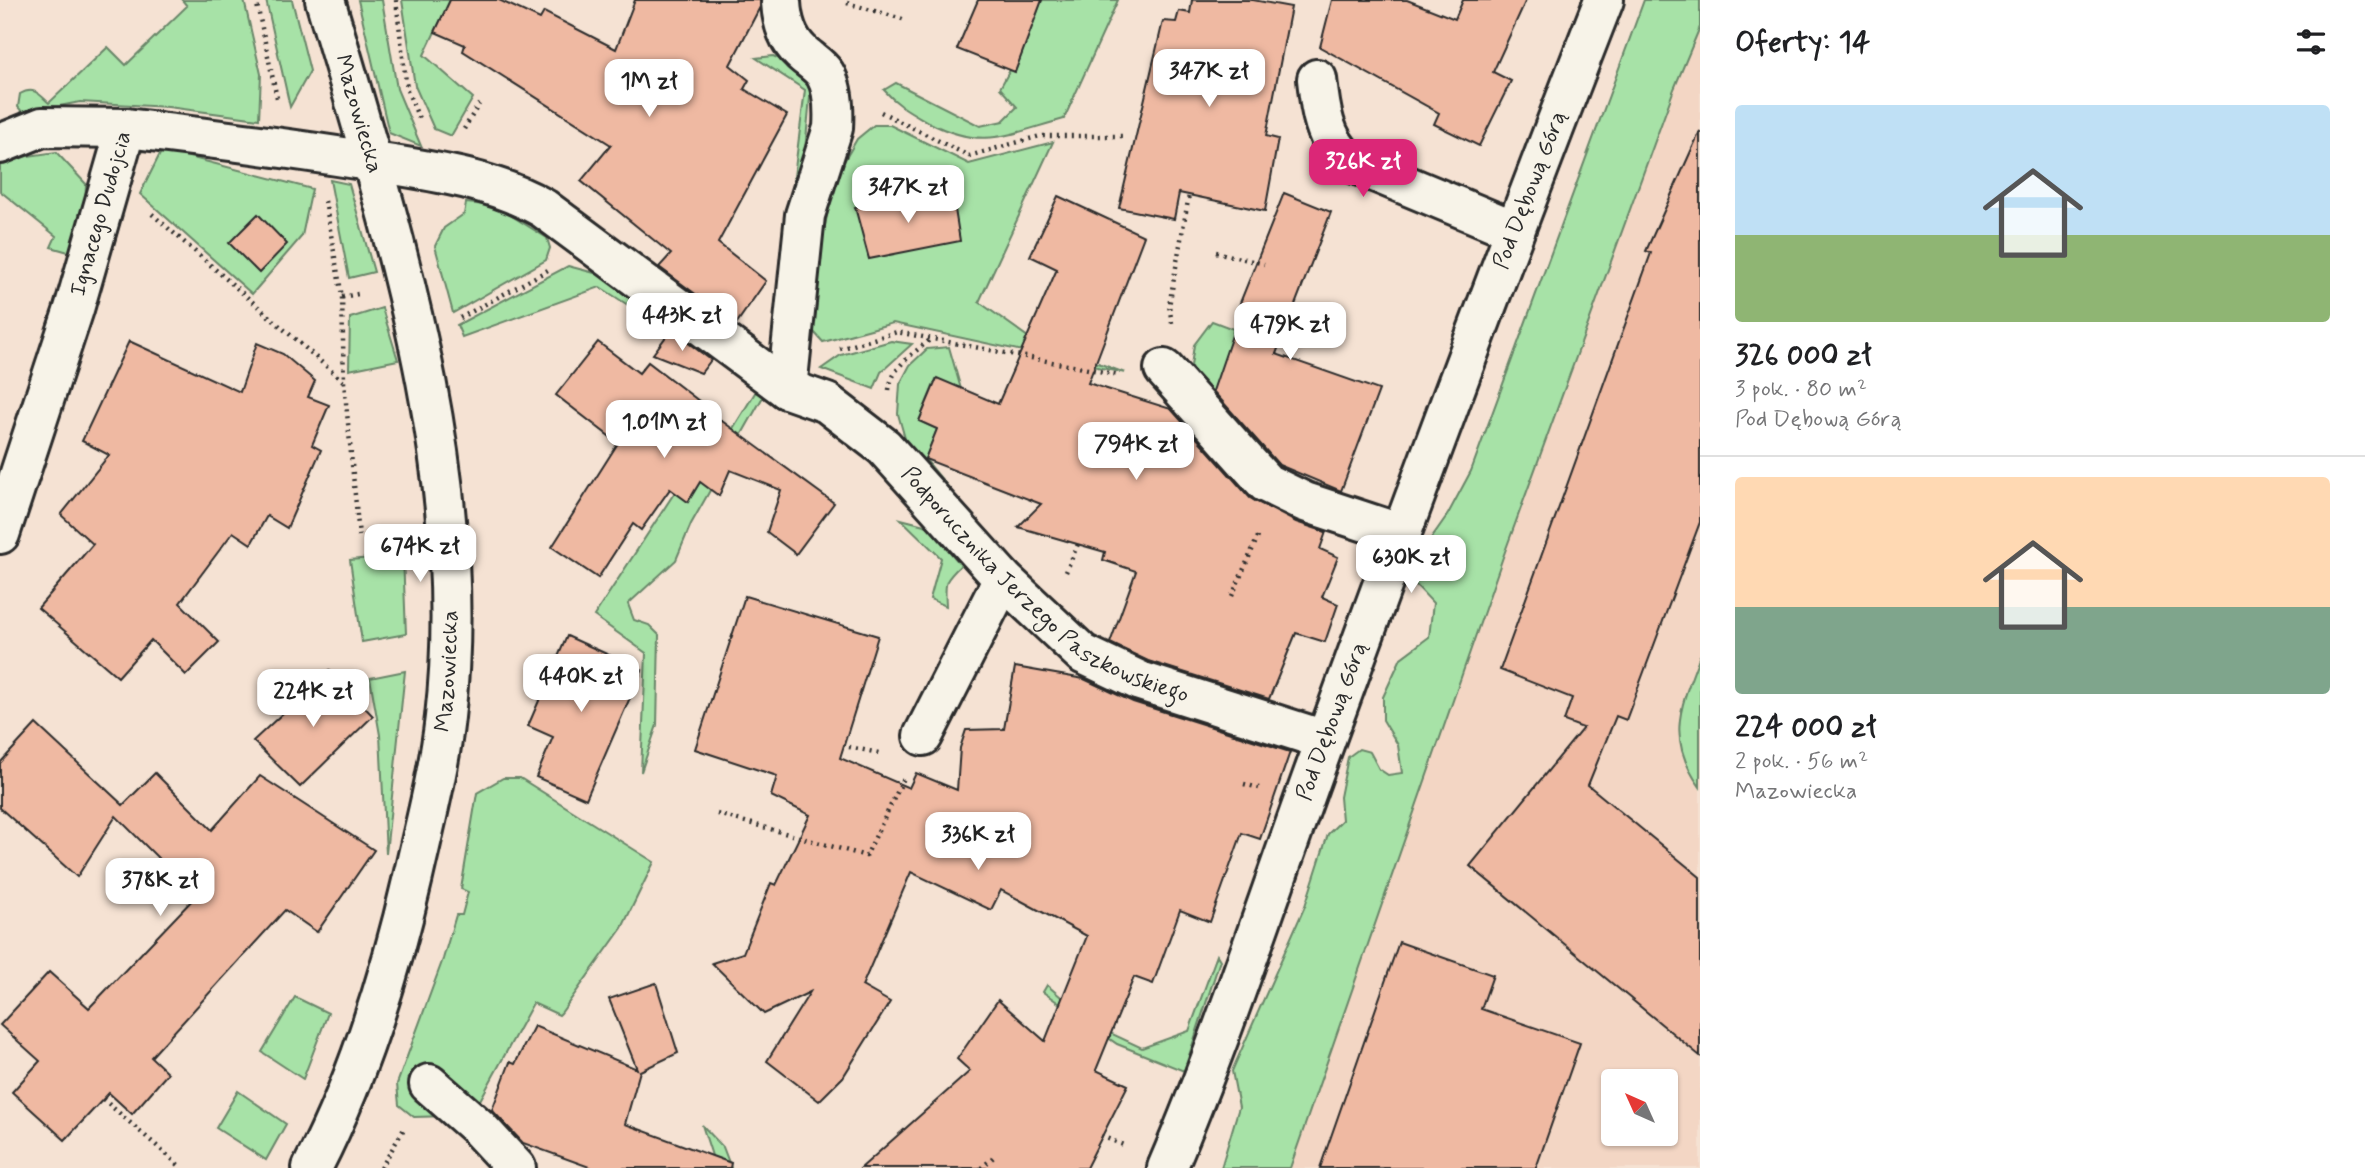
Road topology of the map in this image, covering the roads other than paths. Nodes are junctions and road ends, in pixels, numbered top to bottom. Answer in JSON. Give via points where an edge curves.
{"nodes":[{"id":1,"x":325,"y":0,"type":"edge"},
{"id":2,"x":1604,"y":0,"type":"edge"},
{"id":3,"x":781,"y":2,"type":"dead end"},
{"id":4,"x":1317,"y":79,"type":"dead end"},
{"id":5,"x":126,"y":128,"type":"junction"},
{"id":6,"x":0,"y":144,"type":"edge"},
{"id":7,"x":372,"y":161,"type":"junction"},
{"id":8,"x":1514,"y":230,"type":"junction"},
{"id":9,"x":1164,"y":369,"type":"road end"},
{"id":10,"x":787,"y":389,"type":"junction"},
{"id":11,"x":0,"y":534,"type":"edge"},
{"id":12,"x":1402,"y":534,"type":"junction"},
{"id":13,"x":1003,"y":579,"type":"junction"},
{"id":14,"x":923,"y":736,"type":"road end"},
{"id":15,"x":1325,"y":740,"type":"junction"},
{"id":16,"x":429,"y":1084,"type":"dead end"},
{"id":17,"x":312,"y":1168,"type":"edge"},
{"id":18,"x":516,"y":1168,"type":"edge"},
{"id":19,"x":1167,"y":1168,"type":"edge"}],
"edges":[{"from":1,"to":7,"type":"street","name":"Mazowiecka"},
{"from":2,"to":8,"type":"street","name":"Pod Dębową Górą"},
{"from":3,"to":10,"type":"street","via":[[789,36],[824,73],[830,86],[833,128],[805,215]]},
{"from":4,"to":8,"type":"street","via":[[1329,134],[1348,161]]},
{"from":5,"to":6,"type":"street","via":[[42,127]]},
{"from":5,"to":7,"type":"street","name":"Ignacego Dudojcia"},
{"from":5,"to":11,"type":"street","name":"Ignacego Dudojcia","via":[[74,309]]},
{"from":7,"to":10,"type":"street","name":"Podporucznika Jerzego Paszkowskiego","via":[[435,171],[517,193]]},
{"from":7,"to":17,"type":"street","name":"Mazowiecka","via":[[406,286],[434,432],[450,579],[446,714],[400,932],[364,1047]]},
{"from":8,"to":12,"type":"street","name":"Pod Dębową Górą"},
{"from":9,"to":12,"type":"street","via":[[1251,470],[1305,502]]},
{"from":10,"to":13,"type":"street","name":"Podporucznika Jerzego Paszkowskiego","via":[[827,403],[884,447]]},
{"from":12,"to":15,"type":"street","name":"Pod Dębową Górą"},
{"from":13,"to":14,"type":"street"},
{"from":13,"to":15,"type":"street","name":"Podporucznika Jerzego Paszkowskiego","via":[[1099,664]]},
{"from":15,"to":19,"type":"street","name":"Pod Dębową Górą","via":[[1200,1090]]},
{"from":16,"to":18,"type":"street"}]}
